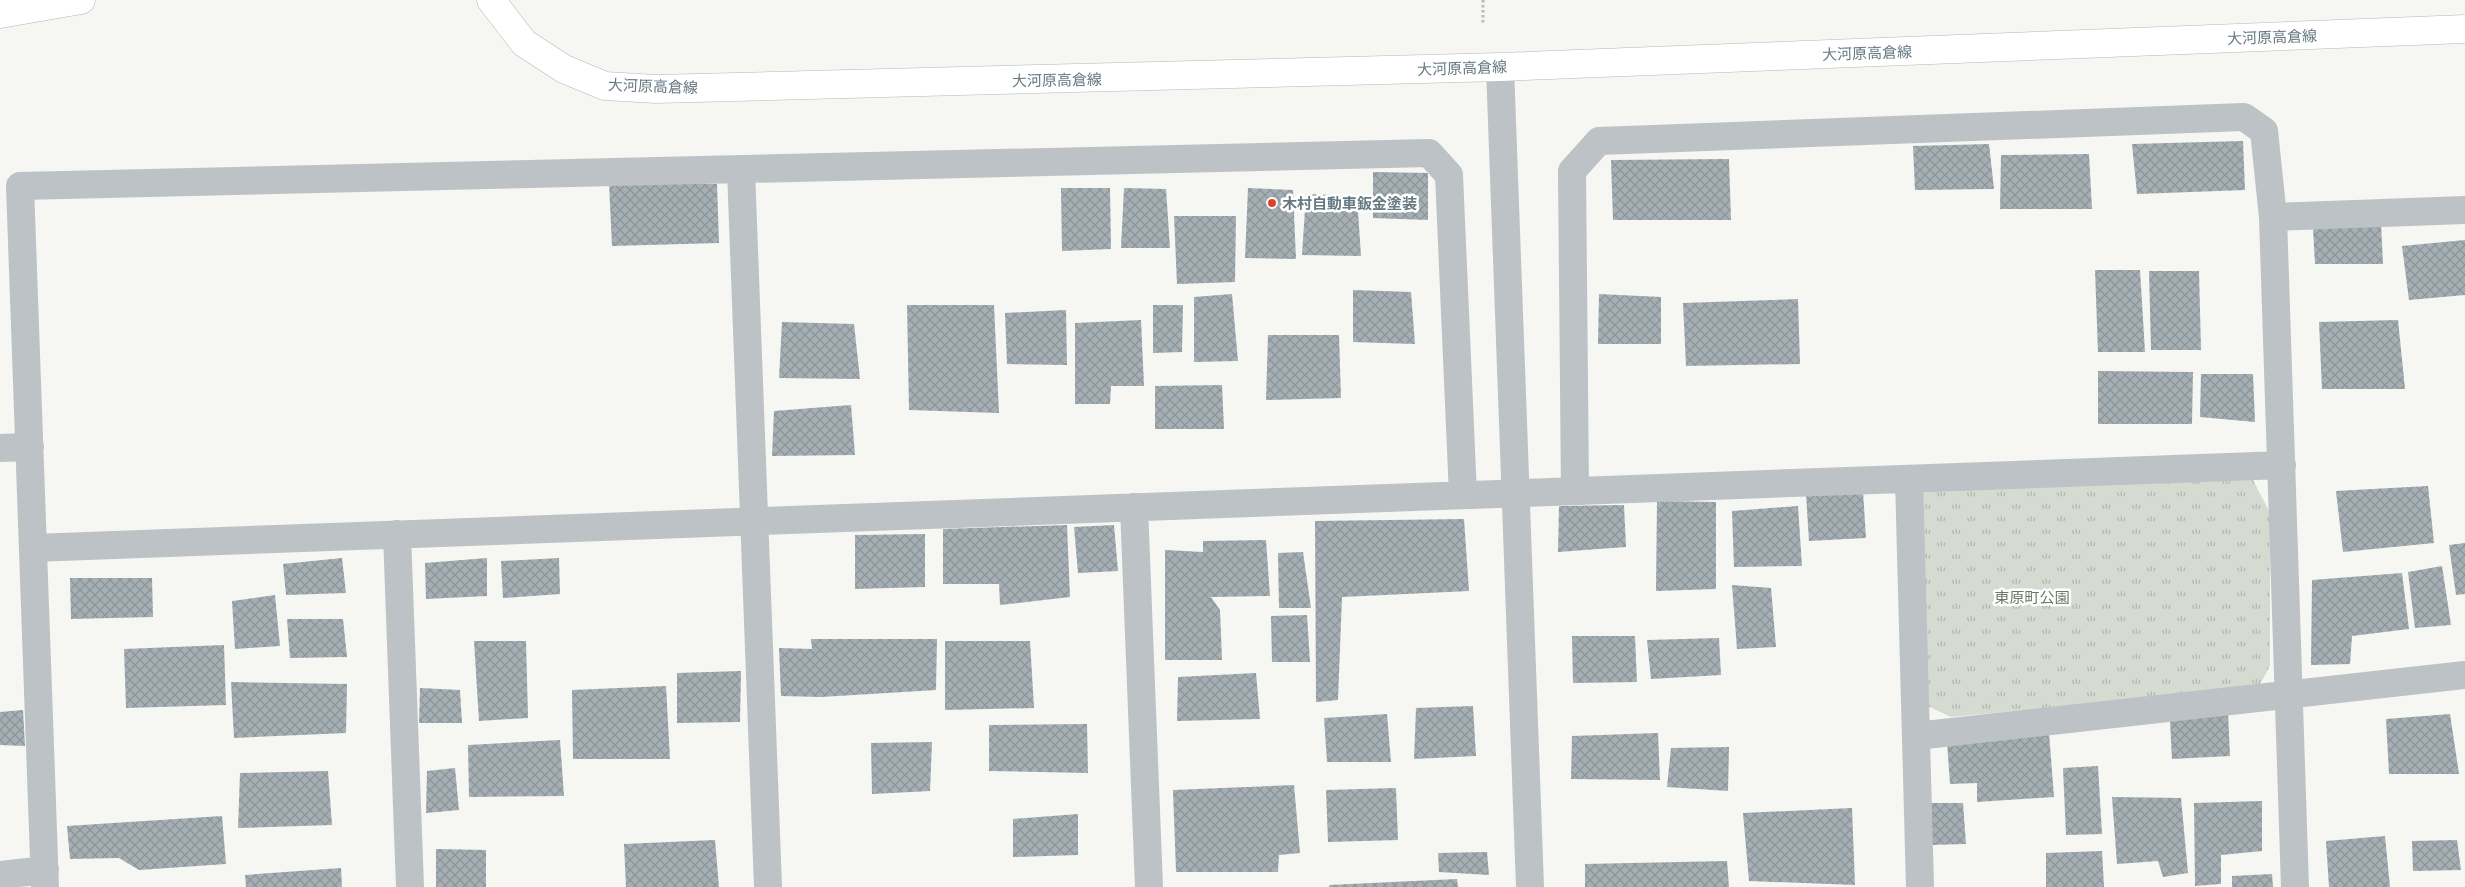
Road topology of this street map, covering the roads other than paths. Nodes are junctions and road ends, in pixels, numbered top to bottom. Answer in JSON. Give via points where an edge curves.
{"nodes":[{"id":1,"x":81,"y":0,"type":"edge"},
{"id":2,"x":491,"y":0,"type":"edge"},
{"id":3,"x":0,"y":14,"type":"edge"},
{"id":4,"x":2465,"y":29,"type":"edge"},
{"id":5,"x":1500,"y":67,"type":"junction"},
{"id":6,"x":740,"y":170,"type":"junction"},
{"id":7,"x":2465,"y":210,"type":"edge"},
{"id":8,"x":2273,"y":217,"type":"junction"},
{"id":9,"x":30,"y":447,"type":"junction"},
{"id":10,"x":0,"y":448,"type":"edge"},
{"id":11,"x":2282,"y":465,"type":"junction"},
{"id":12,"x":1909,"y":479,"type":"junction"},
{"id":13,"x":1575,"y":491,"type":"junction"},
{"id":14,"x":1516,"y":493,"type":"junction"},
{"id":15,"x":1463,"y":496,"type":"junction"},
{"id":16,"x":1134,"y":507,"type":"junction"},
{"id":17,"x":754,"y":522,"type":"junction"},
{"id":18,"x":397,"y":534,"type":"junction"},
{"id":19,"x":33,"y":548,"type":"junction"},
{"id":20,"x":2465,"y":675,"type":"edge"},
{"id":21,"x":2288,"y":695,"type":"junction"},
{"id":22,"x":1916,"y":736,"type":"junction"},
{"id":23,"x":0,"y":874,"type":"edge"},
{"id":24,"x":45,"y":879,"type":"edge"},
{"id":25,"x":410,"y":887,"type":"edge"},
{"id":26,"x":768,"y":887,"type":"edge"},
{"id":27,"x":1149,"y":887,"type":"edge"},
{"id":28,"x":1530,"y":887,"type":"edge"},
{"id":29,"x":1920,"y":887,"type":"edge"},
{"id":30,"x":2295,"y":887,"type":"edge"}],
"edges":[{"from":1,"to":3,"type":"main road"},
{"from":2,"to":5,"type":"main road","name":"大河原高倉線","via":[[524,42],[564,68],[605,86],[666,89]]},
{"from":4,"to":5,"type":"main road","name":"大河原高倉線"},
{"from":5,"to":14,"type":"street"},
{"from":6,"to":9,"type":"street","via":[[20,186]]},
{"from":6,"to":15,"type":"street","via":[[1429,153],[1449,175]]},
{"from":6,"to":17,"type":"street"},
{"from":7,"to":8,"type":"street"},
{"from":8,"to":11,"type":"street"},
{"from":8,"to":13,"type":"street","via":[[2264,132],[2244,117],[1599,141],[1572,171]]},
{"from":9,"to":10,"type":"street"},
{"from":9,"to":19,"type":"street"},
{"from":11,"to":12,"type":"street"},
{"from":11,"to":21,"type":"street"},
{"from":12,"to":13,"type":"street"},
{"from":12,"to":22,"type":"street"},
{"from":13,"to":14,"type":"street"},
{"from":14,"to":15,"type":"street"},
{"from":14,"to":28,"type":"street"},
{"from":15,"to":16,"type":"street"},
{"from":16,"to":17,"type":"street"},
{"from":16,"to":27,"type":"street"},
{"from":17,"to":18,"type":"street"},
{"from":17,"to":26,"type":"street"},
{"from":18,"to":19,"type":"street"},
{"from":18,"to":25,"type":"street"},
{"from":19,"to":24,"type":"street"},
{"from":20,"to":21,"type":"street"},
{"from":21,"to":22,"type":"street"},
{"from":21,"to":30,"type":"street"},
{"from":22,"to":29,"type":"street"},
{"from":23,"to":24,"type":"street"}]}
